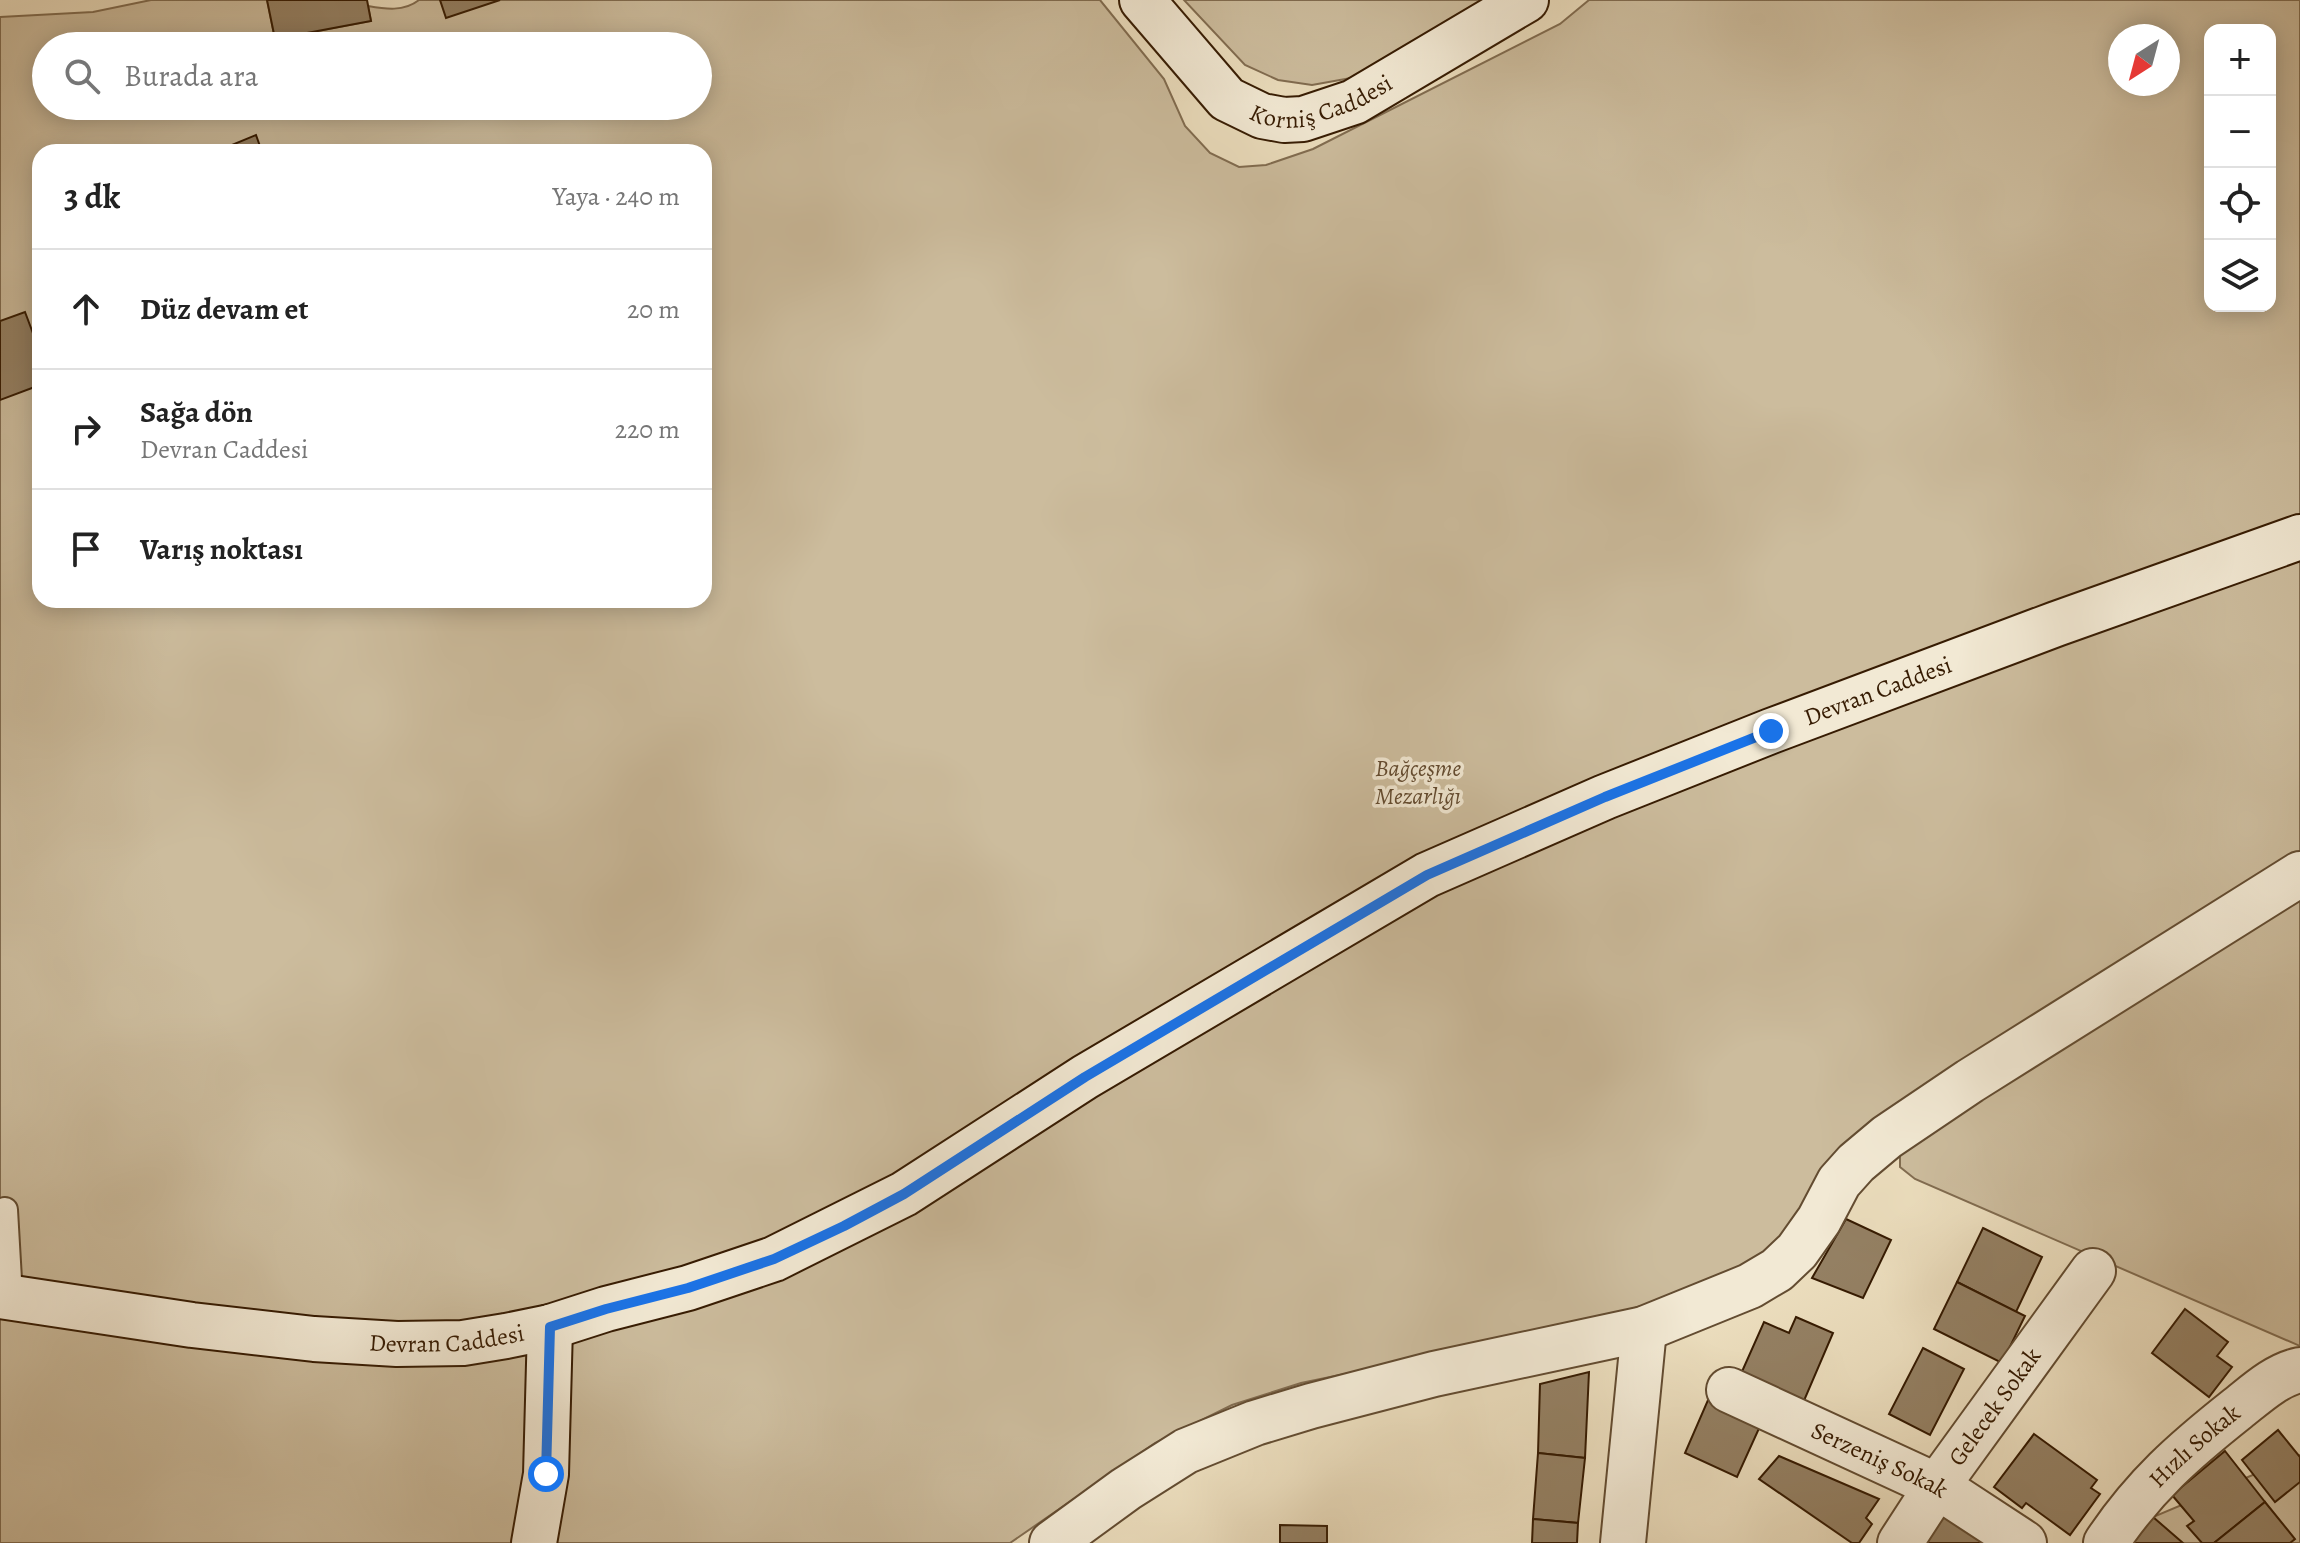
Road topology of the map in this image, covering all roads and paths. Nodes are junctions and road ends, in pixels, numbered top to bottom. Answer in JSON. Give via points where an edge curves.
{"nodes":[{"id":1,"x":1142,"y":0,"type":"edge"},
{"id":2,"x":1526,"y":0,"type":"edge"},
{"id":3,"x":2300,"y":537,"type":"edge"},
{"id":4,"x":2300,"y":874,"type":"edge"},
{"id":5,"x":5,"y":1210,"type":"dead end"},
{"id":6,"x":2093,"y":1271,"type":"dead end"},
{"id":7,"x":5,"y":1297,"type":"edge"},
{"id":8,"x":550,"y":1327,"type":"junction"},
{"id":9,"x":1644,"y":1329,"type":"junction"},
{"id":10,"x":2300,"y":1370,"type":"edge"},
{"id":11,"x":1729,"y":1390,"type":"dead end"},
{"id":12,"x":1937,"y":1486,"type":"junction"},
{"id":13,"x":534,"y":1543,"type":"edge"},
{"id":14,"x":1052,"y":1543,"type":"edge"},
{"id":15,"x":1623,"y":1543,"type":"edge"},
{"id":16,"x":1900,"y":1543,"type":"edge"},
{"id":17,"x":2024,"y":1543,"type":"edge"},
{"id":18,"x":2106,"y":1543,"type":"edge"}],
"edges":[{"from":1,"to":2,"type":"main road","name":"Korniş Caddesi","via":[[1227,99],[1252,113],[1284,120],[1354,102]]},
{"from":3,"to":8,"type":"main road","name":"Devran Caddesi","via":[[1771,731],[1427,875],[844,1226],[760,1264]]},
{"from":4,"to":9,"type":"main road","via":[[1887,1137],[1839,1182],[1819,1220],[1777,1270]]},
{"from":5,"to":7,"type":"lane"},
{"from":6,"to":12,"type":"main road","name":"Gelecek Sokak"},
{"from":7,"to":8,"type":"main road","name":"Devran Caddesi","via":[[192,1325],[397,1344],[463,1343]]},
{"from":8,"to":13,"type":"main road","via":[[546,1474]]},
{"from":9,"to":14,"type":"main road","via":[[1434,1374],[1255,1423],[1186,1451]]},
{"from":9,"to":15,"type":"main road"},
{"from":10,"to":18,"type":"main road","name":"Hızlı Sokak","via":[[2257,1393],[2184,1452],[2155,1479]]},
{"from":11,"to":12,"type":"main road","name":"Serzeniş Sokak"},
{"from":12,"to":16,"type":"main road","name":"Gelecek Sokak"},
{"from":12,"to":17,"type":"main road","name":"Serzeniş Sokak"}]}
